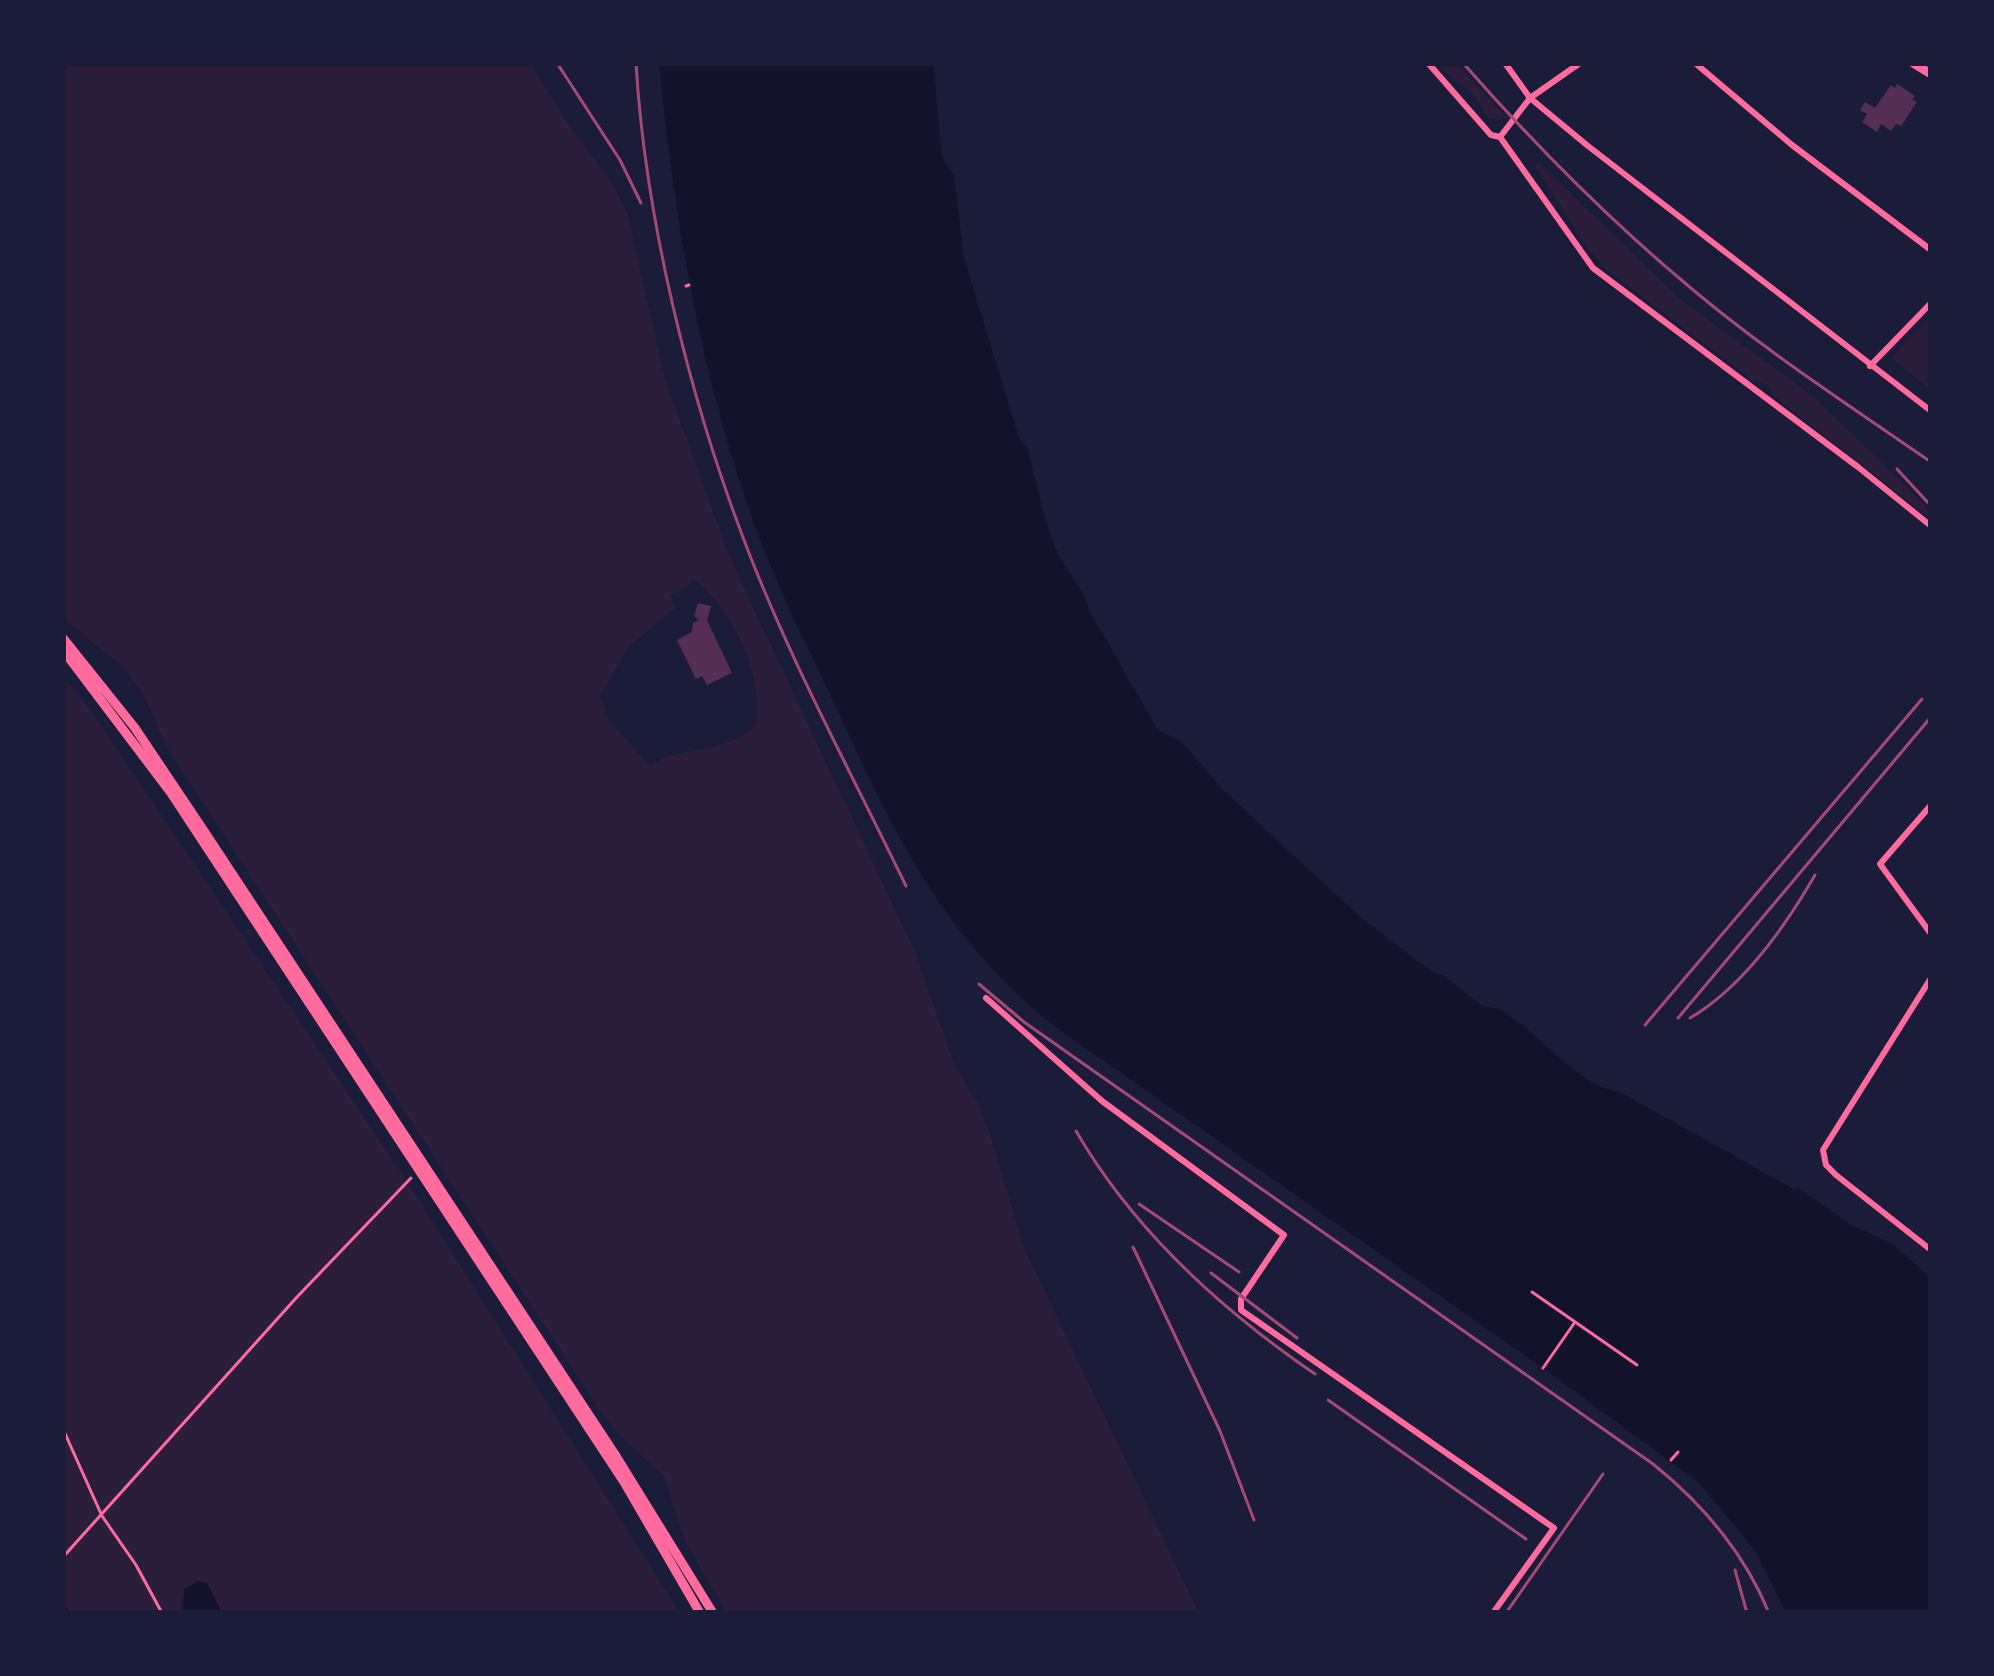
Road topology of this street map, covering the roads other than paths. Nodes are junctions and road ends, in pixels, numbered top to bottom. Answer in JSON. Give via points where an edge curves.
{"nodes":[{"id":1,"x":1429,"y":63,"type":"edge"},
{"id":2,"x":1505,"y":63,"type":"edge"},
{"id":3,"x":1580,"y":63,"type":"edge"},
{"id":4,"x":1695,"y":63,"type":"edge"},
{"id":5,"x":1913,"y":63,"type":"edge"},
{"id":6,"x":1931,"y":74,"type":"edge"},
{"id":7,"x":1531,"y":98,"type":"junction"},
{"id":8,"x":1500,"y":134,"type":"junction"},
{"id":9,"x":1931,"y":250,"type":"edge"},
{"id":10,"x":1931,"y":303,"type":"edge"},
{"id":11,"x":1870,"y":366,"type":"junction"},
{"id":12,"x":1931,"y":411,"type":"edge"},
{"id":13,"x":1931,"y":526,"type":"edge"},
{"id":14,"x":63,"y":638,"type":"edge"},
{"id":15,"x":63,"y":650,"type":"edge"},
{"id":16,"x":1931,"y":805,"type":"edge"},
{"id":17,"x":1931,"y":934,"type":"edge"},
{"id":18,"x":1931,"y":978,"type":"edge"},
{"id":19,"x":986,"y":998,"type":"dead end"},
{"id":20,"x":1931,"y":1250,"type":"edge"},
{"id":21,"x":700,"y":1613,"type":"edge"},
{"id":22,"x":713,"y":1613,"type":"edge"},
{"id":23,"x":1493,"y":1613,"type":"edge"}],
"edges":[{"from":1,"to":8,"type":"street","via":[[1491,135]]},
{"from":2,"to":7,"type":"street"},
{"from":3,"to":7,"type":"street"},
{"from":4,"to":9,"type":"street"},
{"from":5,"to":6,"type":"main road"},
{"from":7,"to":8,"type":"street"},
{"from":7,"to":11,"type":"street"},
{"from":8,"to":13,"type":"street","via":[[1593,268]]},
{"from":10,"to":11,"type":"street"},
{"from":11,"to":12,"type":"street"},
{"from":14,"to":22,"type":"main road","via":[[193,814]]},
{"from":15,"to":21,"type":"main road","via":[[171,794],[624,1482]]},
{"from":16,"to":17,"type":"street","via":[[1880,864]]},
{"from":18,"to":20,"type":"street","via":[[1822,1150],[1836,1175]]},
{"from":19,"to":23,"type":"street","via":[[1102,1101],[1284,1234],[1241,1310],[1554,1528]]}]}
